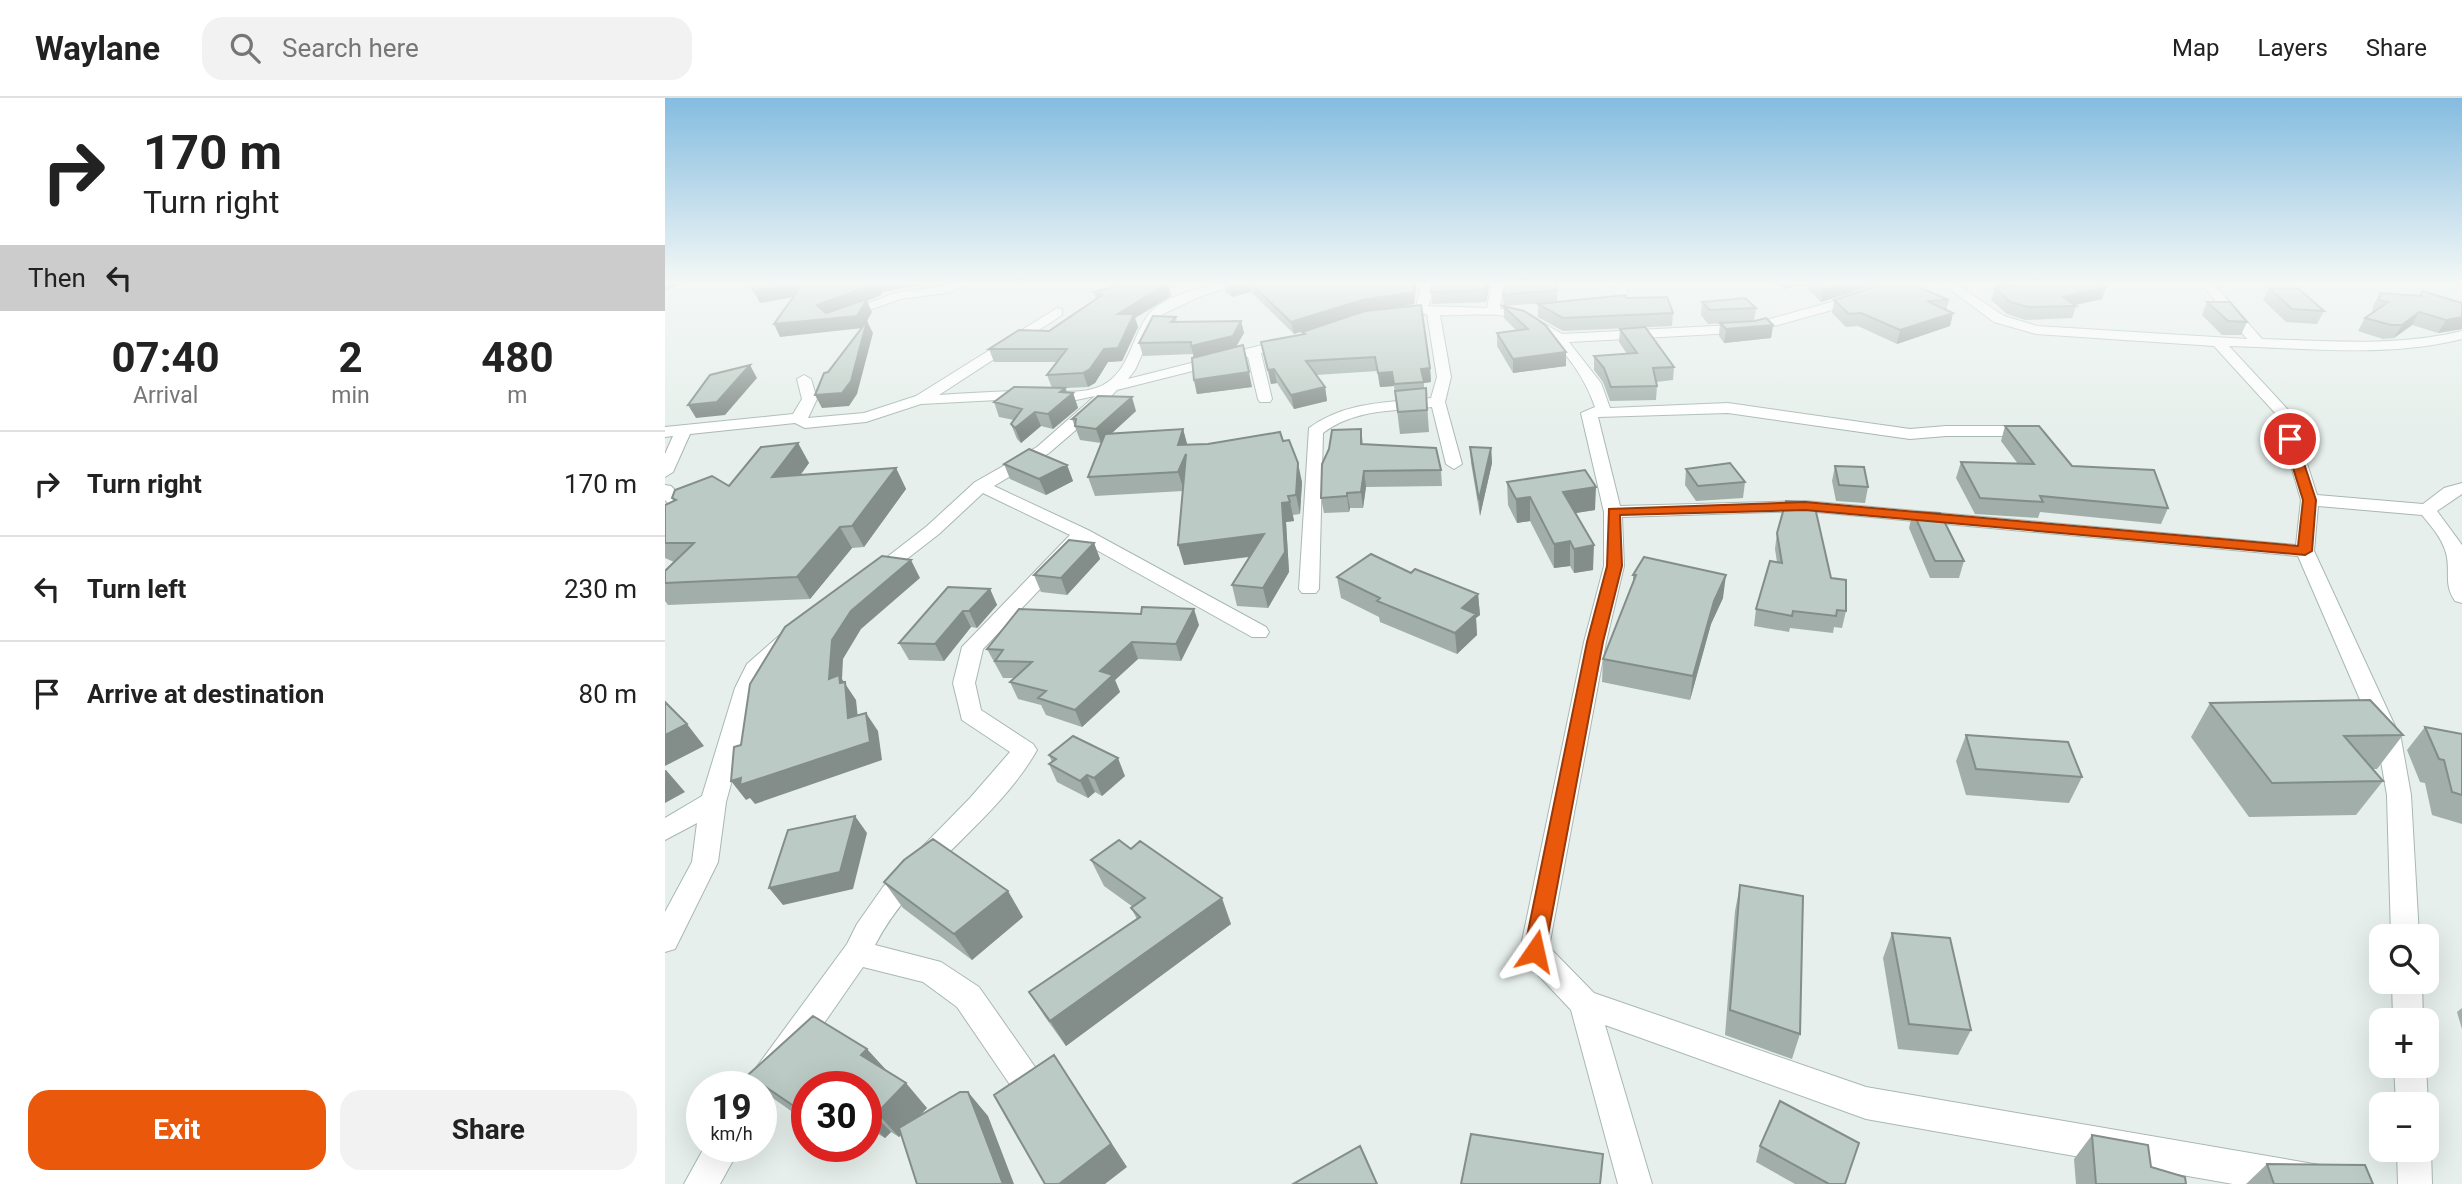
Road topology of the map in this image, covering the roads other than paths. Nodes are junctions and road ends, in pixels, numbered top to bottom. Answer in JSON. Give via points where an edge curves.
{"nodes":[{"id":1,"x":1025,"y":333,"type":"edge"},
{"id":2,"x":1145,"y":333,"type":"edge"},
{"id":3,"x":1432,"y":333,"type":"edge"},
{"id":4,"x":1550,"y":333,"type":"edge"},
{"id":5,"x":1662,"y":333,"type":"edge"},
{"id":6,"x":2077,"y":333,"type":"edge"},
{"id":7,"x":2249,"y":333,"type":"edge"},
{"id":8,"x":2462,"y":335,"type":"edge"},
{"id":9,"x":1309,"y":337,"type":"edge"},
{"id":10,"x":1559,"y":338,"type":"junction"},
{"id":11,"x":2218,"y":342,"type":"junction"},
{"id":12,"x":2258,"y":343,"type":"junction"},
{"id":13,"x":1254,"y":351,"type":"junction"},
{"id":14,"x":804,"y":379,"type":"dead end"},
{"id":15,"x":1114,"y":388,"type":"junction"},
{"id":16,"x":1265,"y":399,"type":"dead end"},
{"id":17,"x":920,"y":400,"type":"junction"},
{"id":18,"x":1438,"y":402,"type":"junction"},
{"id":19,"x":1589,"y":413,"type":"junction"},
{"id":20,"x":797,"y":418,"type":"junction"},
{"id":21,"x":684,"y":430,"type":"junction"},
{"id":22,"x":2035,"y":431,"type":"edge"},
{"id":23,"x":665,"y":432,"type":"edge"},
{"id":24,"x":1454,"y":464,"type":"dead end"},
{"id":25,"x":665,"y":472,"type":"edge"},
{"id":26,"x":981,"y":486,"type":"junction"},
{"id":27,"x":2462,"y":488,"type":"edge"},
{"id":28,"x":665,"y":490,"type":"edge"},
{"id":29,"x":2310,"y":500,"type":"junction"},
{"id":30,"x":2427,"y":510,"type":"junction"},
{"id":31,"x":1613,"y":512,"type":"junction"},
{"id":32,"x":665,"y":523,"type":"edge"},
{"id":33,"x":1082,"y":534,"type":"junction"},
{"id":34,"x":2305,"y":551,"type":"junction"},
{"id":35,"x":858,"y":587,"type":"edge"},
{"id":36,"x":1309,"y":589,"type":"dead end"},
{"id":37,"x":2462,"y":597,"type":"edge"},
{"id":38,"x":804,"y":627,"type":"edge"},
{"id":39,"x":1259,"y":632,"type":"dead end"},
{"id":40,"x":713,"y":802,"type":"junction"},
{"id":41,"x":665,"y":830,"type":"edge"},
{"id":42,"x":2404,"y":924,"type":"edge"},
{"id":43,"x":665,"y":940,"type":"edge"},
{"id":44,"x":857,"y":953,"type":"junction"},
{"id":45,"x":1584,"y":1003,"type":"junction"},
{"id":46,"x":772,"y":1071,"type":"edge"},
{"id":47,"x":1024,"y":1078,"type":"edge"},
{"id":48,"x":714,"y":1162,"type":"edge"},
{"id":49,"x":2414,"y":1162,"type":"edge"},
{"id":50,"x":701,"y":1184,"type":"edge"},
{"id":51,"x":1635,"y":1184,"type":"edge"},
{"id":52,"x":2331,"y":1184,"type":"edge"},
{"id":53,"x":2415,"y":1184,"type":"edge"}],
"edges":[{"from":1,"to":17,"type":"street"},
{"from":2,"to":15,"type":"street"},
{"from":3,"to":18,"type":"street","via":[[1444,377]]},
{"from":4,"to":10,"type":"street"},
{"from":5,"to":10,"type":"street"},
{"from":6,"to":11,"type":"street"},
{"from":7,"to":12,"type":"street"},
{"from":8,"to":12,"type":"street","via":[[2426,344],[2385,346]]},
{"from":9,"to":13,"type":"street"},
{"from":10,"to":19,"type":"street","via":[[1594,383],[1603,409]]},
{"from":11,"to":12,"type":"street"},
{"from":11,"to":29,"type":"street","via":[[2283,413]]},
{"from":13,"to":15,"type":"street"},
{"from":13,"to":16,"type":"street"},
{"from":14,"to":20,"type":"street","via":[[811,401]]},
{"from":15,"to":17,"type":"street","via":[[1076,396]]},
{"from":15,"to":26,"type":"street","via":[[1043,450]]},
{"from":17,"to":20,"type":"street","via":[[866,417],[805,423]]},
{"from":18,"to":24,"type":"street"},
{"from":18,"to":36,"type":"street","via":[[1361,410],[1334,417],[1315,431]]},
{"from":19,"to":22,"type":"street","via":[[1728,408],[1910,434]]},
{"from":19,"to":31,"type":"street"},
{"from":20,"to":21,"type":"street"},
{"from":21,"to":23,"type":"street"},
{"from":21,"to":25,"type":"street"},
{"from":26,"to":33,"type":"street"},
{"from":26,"to":35,"type":"street","via":[[933,530]]},
{"from":27,"to":30,"type":"street"},
{"from":28,"to":32,"type":"street","via":[[680,505]]},
{"from":29,"to":30,"type":"street"},
{"from":29,"to":34,"type":"street"},
{"from":30,"to":37,"type":"street","via":[[2450,540],[2457,559],[2455,586]]},
{"from":31,"to":34,"type":"street","via":[[1805,506]]},
{"from":31,"to":45,"type":"street","via":[[1614,566],[1535,951]]},
{"from":33,"to":39,"type":"street"},
{"from":33,"to":44,"type":"street","via":[[973,647],[964,683],[970,714],[1025,750],[975,810],[923,859],[866,931]]},
{"from":34,"to":42,"type":"street","via":[[2389,739],[2399,795]]},
{"from":38,"to":40,"type":"street","via":[[755,668]]},
{"from":40,"to":41,"type":"street"},
{"from":40,"to":43,"type":"street","via":[[705,862]]},
{"from":44,"to":46,"type":"street"},
{"from":44,"to":47,"type":"street","via":[[931,971],[968,997]]},
{"from":45,"to":51,"type":"street"},
{"from":45,"to":52,"type":"street","via":[[1866,1104]]},
{"from":48,"to":50,"type":"street"},
{"from":49,"to":53,"type":"street"}]}
